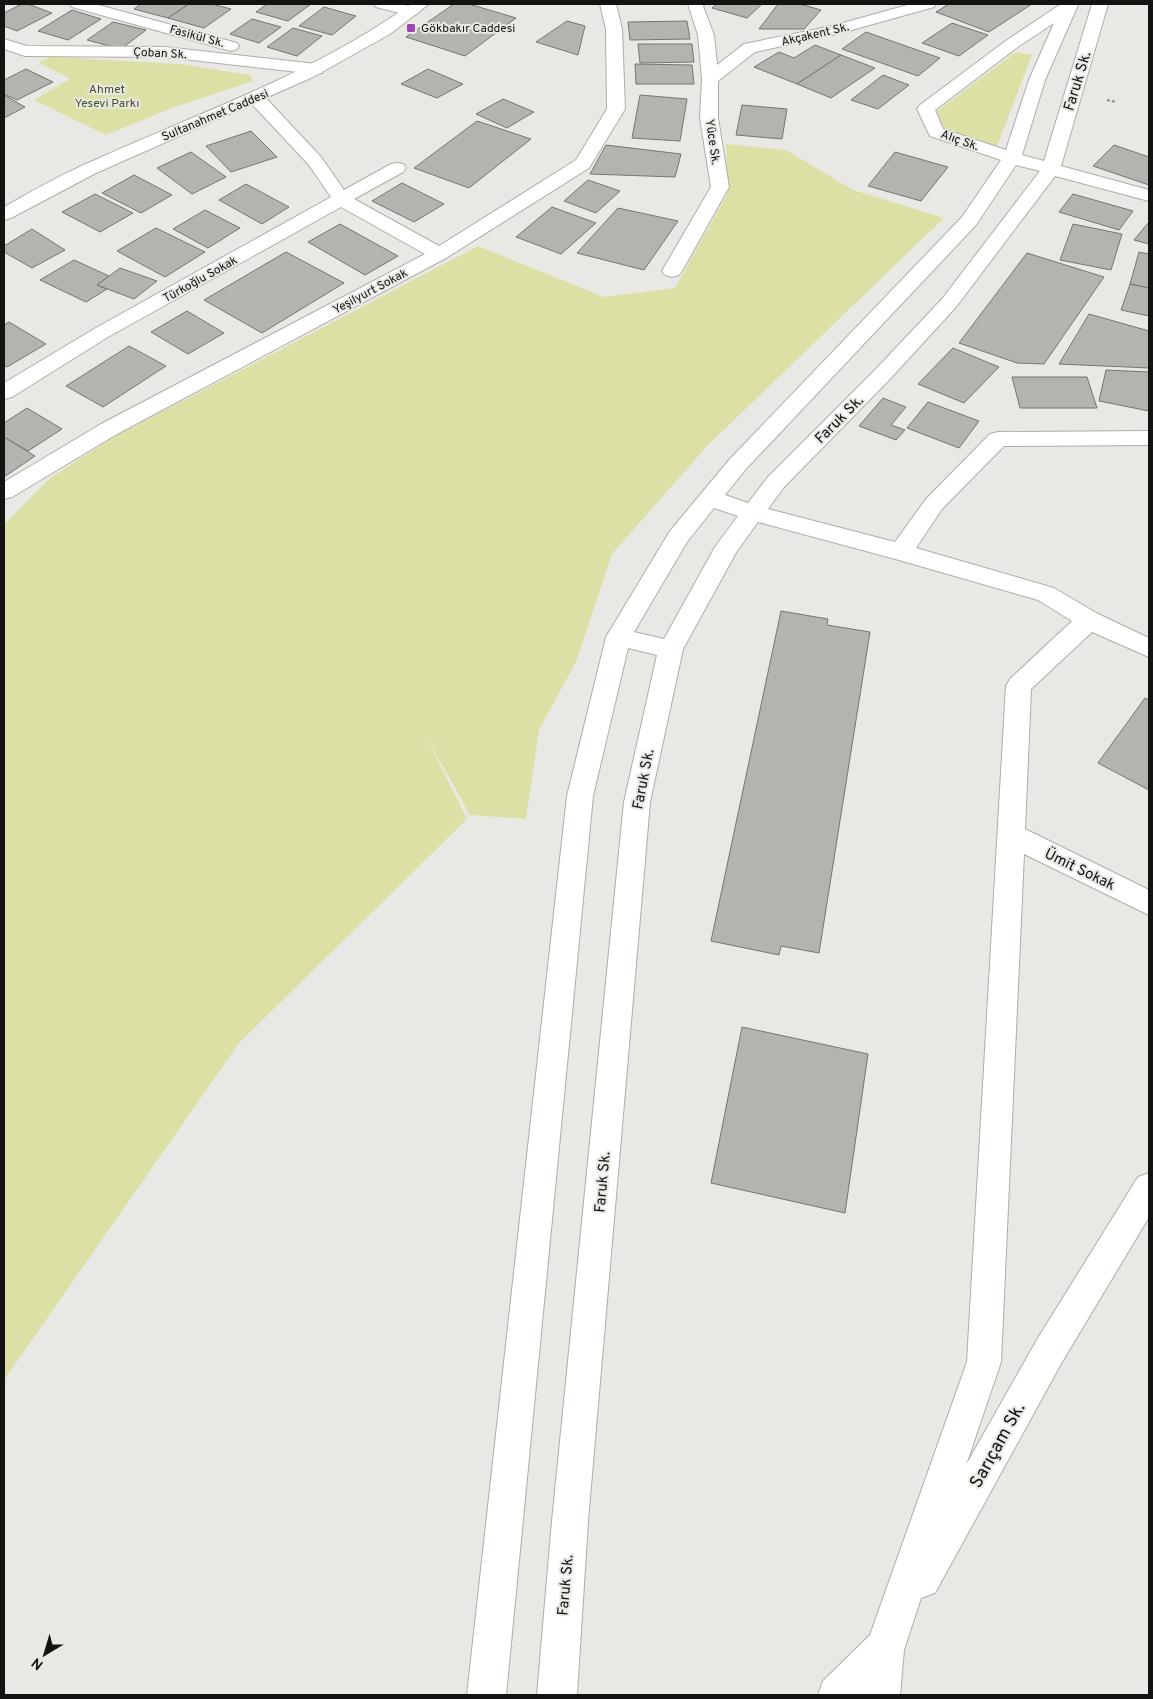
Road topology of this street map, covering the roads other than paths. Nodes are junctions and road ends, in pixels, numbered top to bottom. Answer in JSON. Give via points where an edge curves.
{"nodes":[{"id":1,"x":78,"y":4,"type":"edge"},
{"id":2,"x":382,"y":4,"type":"edge"},
{"id":3,"x":608,"y":4,"type":"edge"},
{"id":4,"x":692,"y":4,"type":"edge"},
{"id":5,"x":928,"y":4,"type":"edge"},
{"id":6,"x":1070,"y":4,"type":"edge"},
{"id":7,"x":1100,"y":4,"type":"edge"},
{"id":8,"x":416,"y":8,"type":"edge"},
{"id":9,"x":4,"y":44,"type":"edge"},
{"id":10,"x":25,"y":51,"type":"junction"},
{"id":11,"x":4,"y":61,"type":"edge"},
{"id":12,"x":316,"y":69,"type":"junction"},
{"id":13,"x":710,"y":79,"type":"junction"},
{"id":14,"x":256,"y":98,"type":"junction"},
{"id":15,"x":1012,"y":158,"type":"junction"},
{"id":16,"x":397,"y":168,"type":"dead end"},
{"id":17,"x":1051,"y":169,"type":"junction"},
{"id":18,"x":1149,"y":196,"type":"edge"},
{"id":19,"x":342,"y":200,"type":"junction"},
{"id":20,"x":4,"y":214,"type":"edge"},
{"id":21,"x":439,"y":254,"type":"junction"},
{"id":22,"x":672,"y":272,"type":"dead end"},
{"id":23,"x":4,"y":392,"type":"edge"},
{"id":24,"x":1149,"y":438,"type":"edge"},
{"id":25,"x":4,"y":492,"type":"edge"},
{"id":26,"x":709,"y":498,"type":"junction"},
{"id":27,"x":752,"y":513,"type":"junction"},
{"id":28,"x":901,"y":552,"type":"junction"},
{"id":29,"x":1089,"y":620,"type":"junction"},
{"id":30,"x":618,"y":637,"type":"junction"},
{"id":31,"x":1149,"y":648,"type":"edge"},
{"id":32,"x":671,"y":649,"type":"junction"},
{"id":33,"x":1011,"y":835,"type":"junction"},
{"id":34,"x":1149,"y":903,"type":"edge"},
{"id":35,"x":1149,"y":1188,"type":"edge"},
{"id":36,"x":885,"y":1647,"type":"junction"},
{"id":37,"x":486,"y":1695,"type":"edge"},
{"id":38,"x":557,"y":1695,"type":"edge"},
{"id":39,"x":838,"y":1695,"type":"edge"},
{"id":40,"x":882,"y":1695,"type":"edge"}],
"edges":[{"from":1,"to":12,"type":"street","name":"Fasikül Sk."},
{"from":2,"to":8,"type":"street"},
{"from":3,"to":21,"type":"street","name":"Yeşilyurt Sokak","via":[[614,30],[616,109],[583,164]]},
{"from":4,"to":13,"type":"street","name":"Yüce Sk.","via":[[706,35]]},
{"from":5,"to":13,"type":"street","name":"Akçakent Sk.","via":[[835,30],[750,48]]},
{"from":6,"to":15,"type":"street","via":[[1037,80]]},
{"from":6,"to":15,"type":"street","name":"Alıç Sk.","via":[[926,109],[936,132]]},
{"from":7,"to":17,"type":"street","name":"Faruk Sk."},
{"from":8,"to":12,"type":"street","name":"Sultanahmet Caddesi"},
{"from":9,"to":10,"type":"street","name":"Çoban Sk."},
{"from":10,"to":11,"type":"street"},
{"from":10,"to":12,"type":"street","name":"Çoban Sk.","via":[[165,52]]},
{"from":12,"to":14,"type":"street","name":"Sultanahmet Caddesi"},
{"from":13,"to":22,"type":"street","name":"Yüce Sk.","via":[[709,118],[720,187]]},
{"from":14,"to":19,"type":"street","via":[[315,161]]},
{"from":14,"to":20,"type":"street","name":"Sultanahmet Caddesi","via":[[100,164]]},
{"from":15,"to":17,"type":"street","name":"Alıç Sk."},
{"from":15,"to":26,"type":"street","via":[[970,221]]},
{"from":16,"to":19,"type":"street","name":"Türkoğlu Sokak"},
{"from":17,"to":18,"type":"street","name":"Alıç Sk."},
{"from":17,"to":27,"type":"street","name":"Faruk Sk.","via":[[949,303],[884,374],[776,482]]},
{"from":19,"to":21,"type":"street"},
{"from":19,"to":23,"type":"street","name":"Türkoğlu Sokak","via":[[101,333]]},
{"from":21,"to":25,"type":"street","name":"Yeşilyurt Sokak","via":[[109,429]]},
{"from":24,"to":28,"type":"street","via":[[998,439],[934,504]]},
{"from":26,"to":27,"type":"street"},
{"from":26,"to":30,"type":"street","via":[[678,537]]},
{"from":27,"to":28,"type":"street"},
{"from":27,"to":32,"type":"street","name":"Faruk Sk.","via":[[727,547]]},
{"from":28,"to":29,"type":"street","via":[[1046,594]]},
{"from":29,"to":31,"type":"street"},
{"from":29,"to":33,"type":"street","via":[[1019,686]]},
{"from":30,"to":32,"type":"street"},
{"from":30,"to":37,"type":"street","via":[[580,796]]},
{"from":32,"to":38,"type":"street","name":"Faruk Sk.","via":[[637,802]]},
{"from":33,"to":34,"type":"street","name":"Ümit Sokak"},
{"from":33,"to":36,"type":"street","via":[[984,1362]]},
{"from":35,"to":36,"type":"street","name":"Sarıçam Sk.","via":[[1050,1350]]},
{"from":36,"to":39,"type":"street","name":"Sarıçam Sk."},
{"from":36,"to":40,"type":"street"}]}
